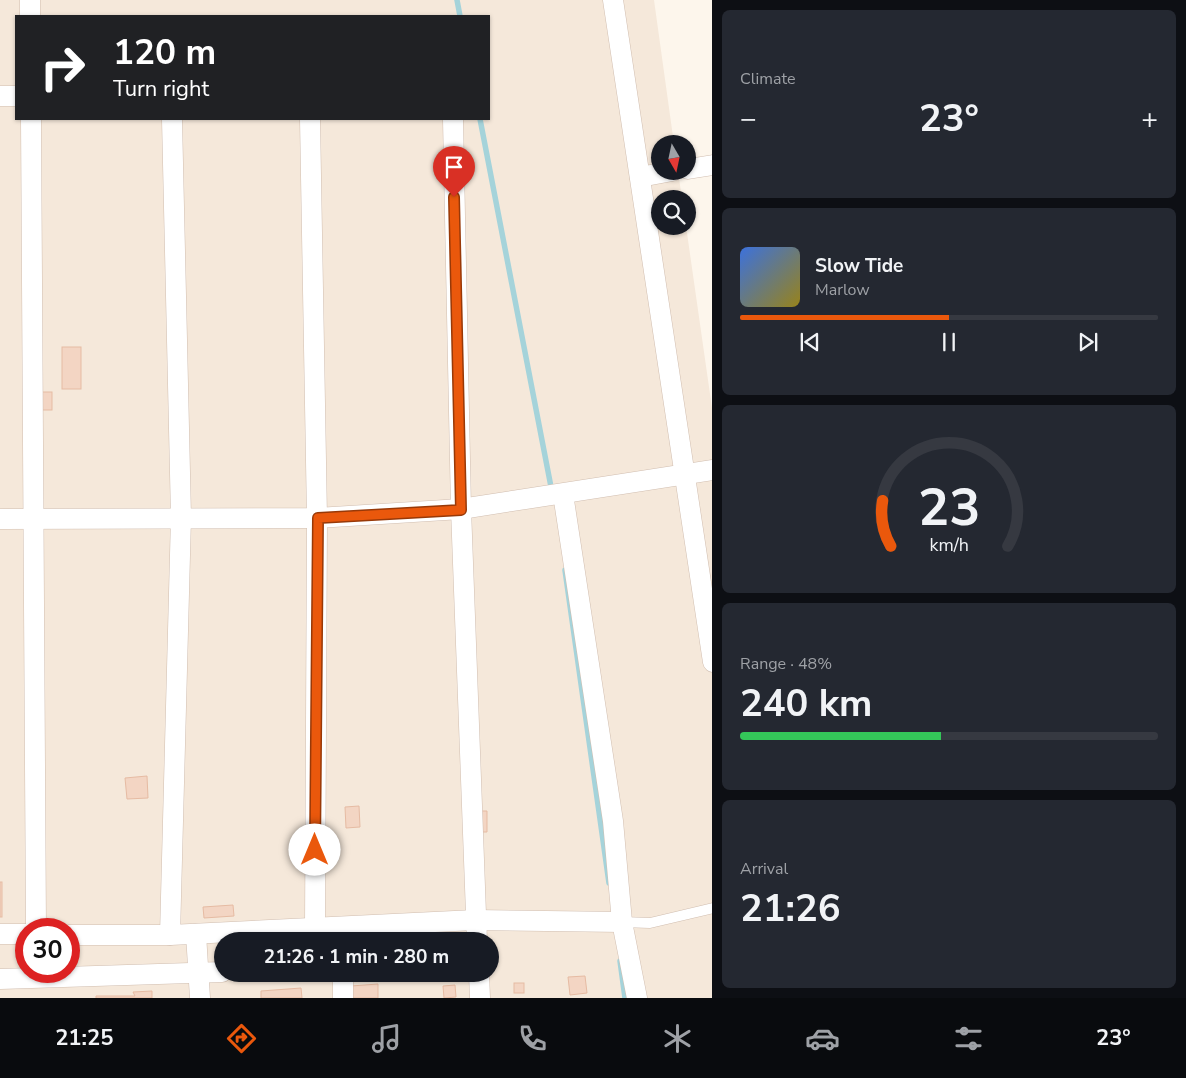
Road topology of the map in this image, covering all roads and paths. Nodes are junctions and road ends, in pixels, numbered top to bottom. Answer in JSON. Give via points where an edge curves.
{"nodes":[{"id":1,"x":30,"y":0,"type":"edge"},
{"id":2,"x":613,"y":0,"type":"edge"},
{"id":3,"x":30,"y":15,"type":"edge"},
{"id":4,"x":0,"y":96,"type":"edge"},
{"id":5,"x":15,"y":96,"type":"edge"},
{"id":6,"x":31,"y":120,"type":"edge"},
{"id":7,"x":172,"y":120,"type":"edge"},
{"id":8,"x":310,"y":120,"type":"edge"},
{"id":9,"x":453,"y":120,"type":"edge"},
{"id":10,"x":712,"y":165,"type":"edge"},
{"id":11,"x":696,"y":168,"type":"edge"},
{"id":12,"x":651,"y":175,"type":"edge"},
{"id":13,"x":640,"y":177,"type":"junction"},
{"id":14,"x":712,"y":470,"type":"edge"},
{"id":15,"x":685,"y":475,"type":"junction"},
{"id":16,"x":563,"y":494,"type":"junction"},
{"id":17,"x":461,"y":510,"type":"junction"},
{"id":18,"x":181,"y":517,"type":"junction"},
{"id":19,"x":33,"y":518,"type":"junction"},
{"id":20,"x":318,"y":518,"type":"junction"},
{"id":21,"x":0,"y":519,"type":"edge"},
{"id":22,"x":712,"y":662,"type":"edge"},
{"id":23,"x":712,"y":908,"type":"edge"},
{"id":24,"x":36,"y":918,"type":"edge"},
{"id":25,"x":474,"y":920,"type":"junction"},
{"id":26,"x":622,"y":922,"type":"junction"},
{"id":27,"x":315,"y":928,"type":"junction"},
{"id":28,"x":332,"y":932,"type":"edge"},
{"id":29,"x":359,"y":932,"type":"edge"},
{"id":30,"x":476,"y":932,"type":"edge"},
{"id":31,"x":0,"y":934,"type":"edge"},
{"id":32,"x":15,"y":934,"type":"edge"},
{"id":33,"x":80,"y":934,"type":"edge"},
{"id":34,"x":196,"y":934,"type":"junction"},
{"id":35,"x":170,"y":935,"type":"junction"},
{"id":36,"x":214,"y":972,"type":"edge"},
{"id":37,"x":199,"y":973,"type":"junction"},
{"id":38,"x":0,"y":980,"type":"edge"},
{"id":39,"x":343,"y":982,"type":"edge"},
{"id":40,"x":479,"y":982,"type":"edge"},
{"id":41,"x":200,"y":998,"type":"edge"},
{"id":42,"x":343,"y":998,"type":"edge"},
{"id":43,"x":480,"y":998,"type":"edge"},
{"id":44,"x":637,"y":998,"type":"edge"}],
"edges":[{"from":1,"to":3,"type":"street"},
{"from":2,"to":13,"type":"street"},
{"from":4,"to":5,"type":"street"},
{"from":6,"to":19,"type":"street"},
{"from":7,"to":18,"type":"street"},
{"from":8,"to":20,"type":"street"},
{"from":9,"to":17,"type":"street"},
{"from":10,"to":11,"type":"street"},
{"from":12,"to":13,"type":"street"},
{"from":13,"to":15,"type":"street"},
{"from":14,"to":15,"type":"street"},
{"from":15,"to":16,"type":"street"},
{"from":15,"to":22,"type":"street"},
{"from":16,"to":17,"type":"street"},
{"from":16,"to":26,"type":"street","via":[[613,821]]},
{"from":17,"to":20,"type":"street"},
{"from":17,"to":25,"type":"street"},
{"from":18,"to":19,"type":"street"},
{"from":18,"to":20,"type":"street"},
{"from":18,"to":35,"type":"street"},
{"from":19,"to":21,"type":"street"},
{"from":19,"to":24,"type":"street"},
{"from":20,"to":27,"type":"street"},
{"from":23,"to":26,"type":"lane","via":[[650,923]]},
{"from":25,"to":26,"type":"street"},
{"from":25,"to":29,"type":"street"},
{"from":25,"to":30,"type":"street"},
{"from":26,"to":44,"type":"street"},
{"from":27,"to":28,"type":"street"},
{"from":27,"to":34,"type":"street"},
{"from":31,"to":32,"type":"street"},
{"from":33,"to":35,"type":"street"},
{"from":34,"to":35,"type":"street"},
{"from":34,"to":37,"type":"street"},
{"from":36,"to":37,"type":"street"},
{"from":37,"to":38,"type":"street"},
{"from":37,"to":41,"type":"street"},
{"from":39,"to":42,"type":"street"},
{"from":40,"to":43,"type":"street"}]}
